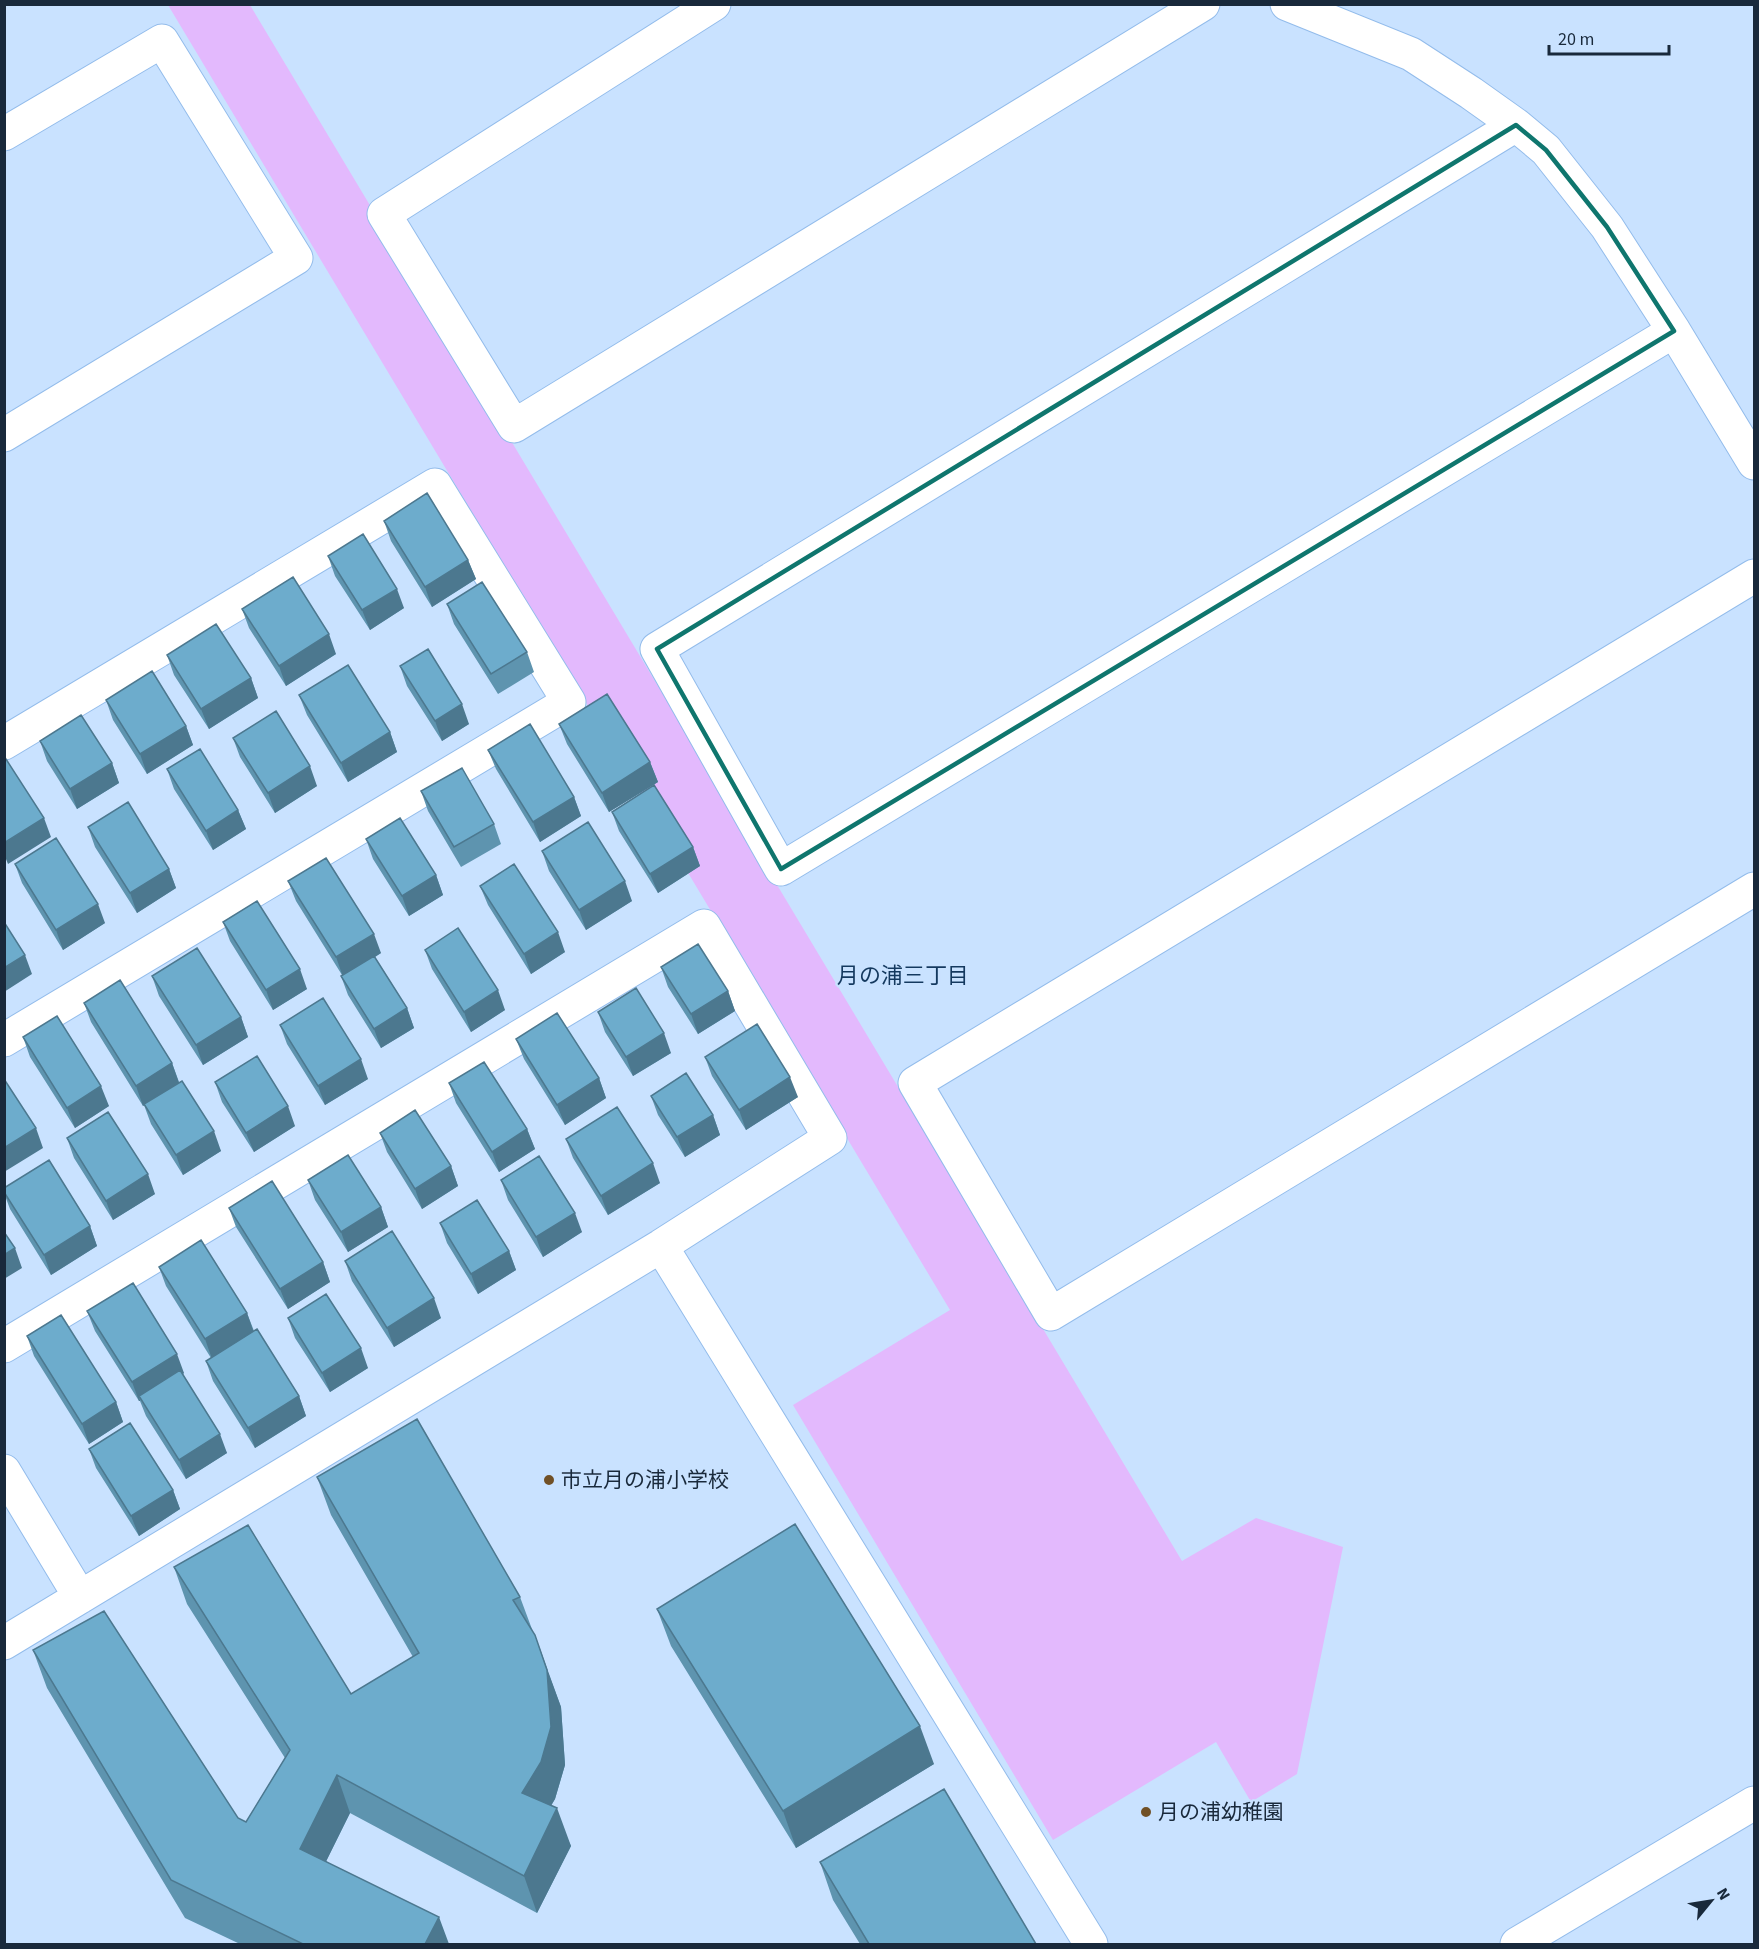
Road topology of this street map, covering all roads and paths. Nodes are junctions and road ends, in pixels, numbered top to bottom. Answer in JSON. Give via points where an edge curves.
{"nodes":[{"id":1,"x":714,"y":4,"type":"edge"},
{"id":2,"x":1203,"y":4,"type":"edge"},
{"id":3,"x":1287,"y":4,"type":"edge"},
{"id":4,"x":1516,"y":125,"type":"junction"},
{"id":5,"x":4,"y":134,"type":"edge"},
{"id":6,"x":1674,"y":331,"type":"junction"},
{"id":7,"x":4,"y":435,"type":"edge"},
{"id":8,"x":1755,"y":464,"type":"edge"},
{"id":9,"x":1755,"y":576,"type":"edge"},
{"id":10,"x":4,"y":742,"type":"edge"},
{"id":11,"x":1755,"y":889,"type":"edge"},
{"id":12,"x":4,"y":1040,"type":"edge"},
{"id":13,"x":661,"y":1246,"type":"junction"},
{"id":14,"x":4,"y":1346,"type":"edge"},
{"id":15,"x":4,"y":1471,"type":"edge"},
{"id":16,"x":80,"y":1597,"type":"junction"},
{"id":17,"x":4,"y":1643,"type":"edge"},
{"id":18,"x":1755,"y":1803,"type":"edge"},
{"id":19,"x":1091,"y":1944,"type":"edge"},
{"id":20,"x":1517,"y":1944,"type":"edge"}],
"edges":[{"from":1,"to":2,"type":"street","via":[[384,214],[514,426]]},
{"from":3,"to":4,"type":"street","via":[[1411,54]]},
{"from":4,"to":6,"type":"street","via":[[1546,150],[1607,227]]},
{"from":4,"to":6,"type":"street","via":[[657,649],[781,869]]},
{"from":5,"to":7,"type":"street","via":[[162,41],[296,258]]},
{"from":6,"to":8,"type":"street"},
{"from":9,"to":11,"type":"street","via":[[915,1083],[1051,1314]]},
{"from":10,"to":12,"type":"street","via":[[435,485],[569,702]]},
{"from":13,"to":14,"type":"street","via":[[830,1138],[704,926]]},
{"from":13,"to":16,"type":"street"},
{"from":13,"to":19,"type":"street"},
{"from":15,"to":16,"type":"street"},
{"from":16,"to":17,"type":"street"},
{"from":18,"to":20,"type":"street"}]}
